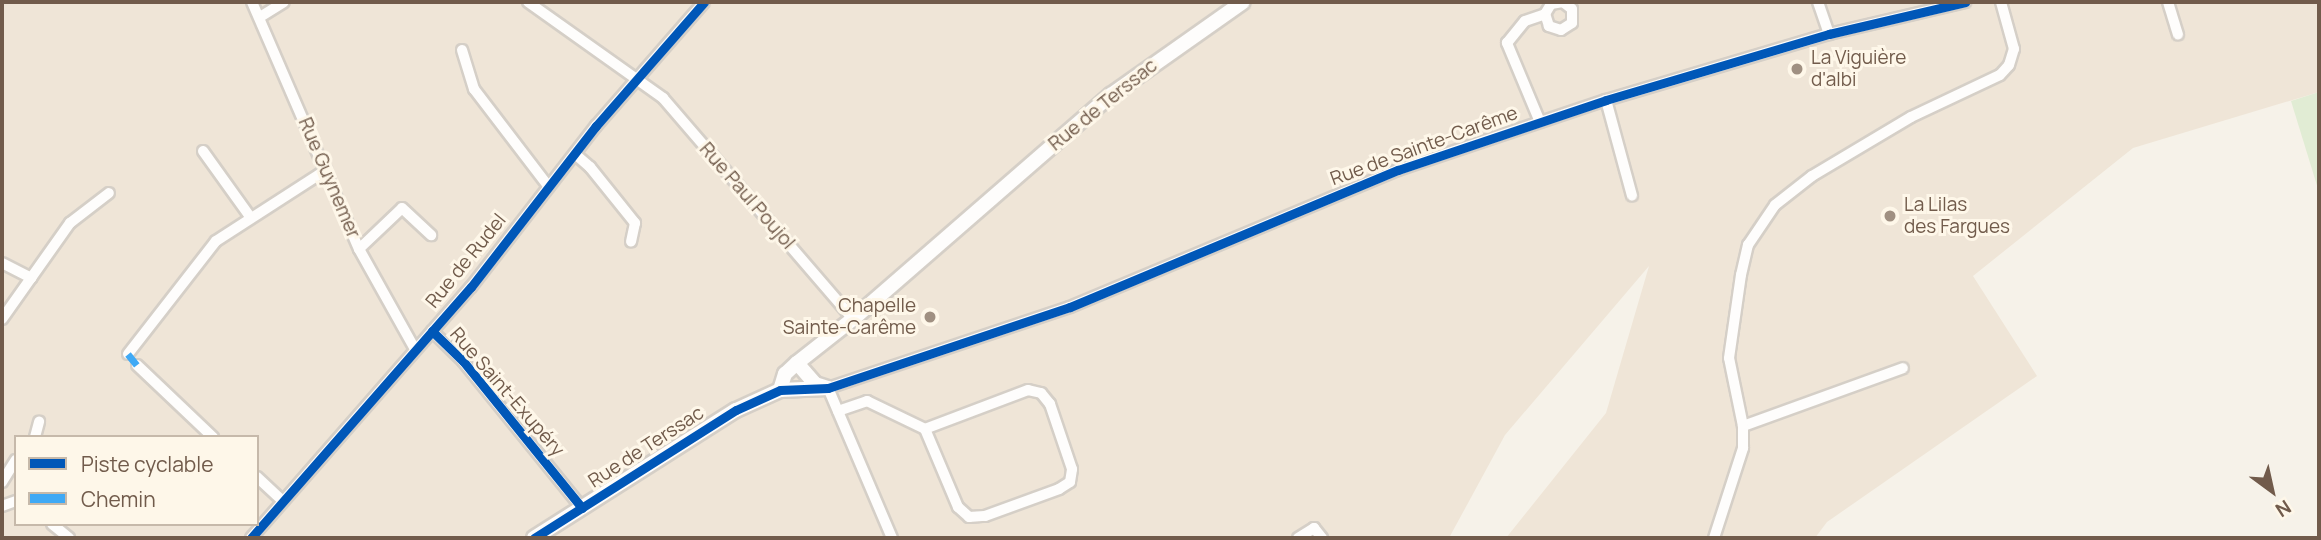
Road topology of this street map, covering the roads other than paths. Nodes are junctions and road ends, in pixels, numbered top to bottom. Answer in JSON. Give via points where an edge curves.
{"nodes":[{"id":1,"x":253,"y":2,"type":"edge"},
{"id":2,"x":284,"y":2,"type":"edge"},
{"id":3,"x":528,"y":2,"type":"edge"},
{"id":4,"x":704,"y":2,"type":"edge"},
{"id":5,"x":1243,"y":2,"type":"edge"},
{"id":6,"x":1818,"y":2,"type":"edge"},
{"id":7,"x":1965,"y":2,"type":"edge"},
{"id":8,"x":2001,"y":2,"type":"edge"},
{"id":9,"x":2168,"y":2,"type":"edge"},
{"id":10,"x":1545,"y":14,"type":"dead end"},
{"id":11,"x":260,"y":17,"type":"junction"},
{"id":12,"x":1829,"y":34,"type":"junction"},
{"id":13,"x":2178,"y":34,"type":"dead end"},
{"id":14,"x":462,"y":50,"type":"dead end"},
{"id":15,"x":636,"y":80,"type":"junction"},
{"id":16,"x":1606,"y":100,"type":"junction"},
{"id":17,"x":1540,"y":122,"type":"junction"},
{"id":18,"x":203,"y":151,"type":"dead end"},
{"id":19,"x":575,"y":154,"type":"junction"},
{"id":20,"x":326,"y":170,"type":"junction"},
{"id":21,"x":549,"y":187,"type":"junction"},
{"id":22,"x":109,"y":193,"type":"dead end"},
{"id":23,"x":1632,"y":196,"type":"dead end"},
{"id":24,"x":251,"y":218,"type":"junction"},
{"id":25,"x":431,"y":234,"type":"dead end"},
{"id":26,"x":631,"y":242,"type":"dead end"},
{"id":27,"x":359,"y":249,"type":"junction"},
{"id":28,"x":2,"y":263,"type":"edge"},
{"id":29,"x":30,"y":278,"type":"junction"},
{"id":30,"x":2,"y":319,"type":"edge"},
{"id":31,"x":853,"y":319,"type":"junction"},
{"id":32,"x":432,"y":331,"type":"junction"},
{"id":33,"x":415,"y":349,"type":"junction"},
{"id":34,"x":128,"y":354,"type":"dead end"},
{"id":35,"x":797,"y":363,"type":"junction"},
{"id":36,"x":136,"y":365,"type":"dead end"},
{"id":37,"x":1903,"y":368,"type":"dead end"},
{"id":38,"x":828,"y":388,"type":"junction"},
{"id":39,"x":780,"y":390,"type":"junction"},
{"id":40,"x":838,"y":411,"type":"junction"},
{"id":41,"x":39,"y":422,"type":"dead end"},
{"id":42,"x":1743,"y":426,"type":"junction"},
{"id":43,"x":925,"y":429,"type":"junction"},
{"id":44,"x":36,"y":435,"type":"edge"},
{"id":45,"x":211,"y":435,"type":"edge"},
{"id":46,"x":14,"y":463,"type":"edge"},
{"id":47,"x":259,"y":479,"type":"edge"},
{"id":48,"x":2,"y":482,"type":"edge"},
{"id":49,"x":283,"y":501,"type":"junction"},
{"id":50,"x":582,"y":508,"type":"junction"},
{"id":51,"x":54,"y":526,"type":"edge"},
{"id":52,"x":69,"y":538,"type":"edge"},
{"id":53,"x":251,"y":538,"type":"edge"},
{"id":54,"x":534,"y":538,"type":"edge"},
{"id":55,"x":892,"y":538,"type":"edge"},
{"id":56,"x":1298,"y":538,"type":"edge"},
{"id":57,"x":1322,"y":538,"type":"edge"},
{"id":58,"x":1714,"y":538,"type":"edge"}],
"edges":[{"from":1,"to":11,"type":"street","name":"Rue Guynemer"},
{"from":2,"to":11,"type":"street"},
{"from":3,"to":15,"type":"street","name":"Rue Paul Poujol"},
{"from":4,"to":15,"type":"street","name":"Rue de Rudel"},
{"from":5,"to":31,"type":"street","name":"Rue de Terssac","via":[[1111,95]]},
{"from":6,"to":12,"type":"street"},
{"from":7,"to":12,"type":"street","name":"Rue de Sainte-Carême"},
{"from":8,"to":42,"type":"street","via":[[2014,48],[2000,75],[1910,117],[1812,176],[1775,205],[1754,234],[1746,250],[1729,358]]},
{"from":9,"to":13,"type":"street"},
{"from":10,"to":17,"type":"street","via":[[1525,21],[1507,43]]},
{"from":11,"to":20,"type":"street","name":"Rue Guynemer"},
{"from":12,"to":16,"type":"street","name":"Rue de Sainte-Carême"},
{"from":14,"to":21,"type":"street","via":[[474,89]]},
{"from":15,"to":19,"type":"street","name":"Rue de Rudel"},
{"from":15,"to":31,"type":"street","name":"Rue Paul Poujol","via":[[663,98]]},
{"from":16,"to":17,"type":"street","name":"Rue de Sainte-Carême"},
{"from":16,"to":23,"type":"street"},
{"from":17,"to":38,"type":"street","name":"Rue de Sainte-Carême","via":[[1398,170],[1070,307]]},
{"from":18,"to":24,"type":"street"},
{"from":19,"to":21,"type":"street","name":"Rue de Rudel"},
{"from":19,"to":26,"type":"street","via":[[635,222]]},
{"from":20,"to":24,"type":"street"},
{"from":20,"to":27,"type":"street","name":"Rue Guynemer"},
{"from":21,"to":32,"type":"street","name":"Rue de Rudel"},
{"from":22,"to":29,"type":"street","via":[[70,223]]},
{"from":24,"to":34,"type":"street","via":[[203,255]]},
{"from":25,"to":27,"type":"street","via":[[402,208]]},
{"from":27,"to":33,"type":"street","name":"Rue Guynemer"},
{"from":28,"to":29,"type":"street"},
{"from":29,"to":30,"type":"street"},
{"from":31,"to":35,"type":"street","name":"Rue de Terssac"},
{"from":32,"to":33,"type":"street","name":"Rue de Rudel"},
{"from":32,"to":50,"type":"street","name":"Rue Saint-Exupéry","via":[[463,361]]},
{"from":33,"to":49,"type":"street","name":"Rue de Rudel"},
{"from":35,"to":38,"type":"street","via":[[815,384]]},
{"from":35,"to":39,"type":"street","name":"Rue de Terssac","via":[[785,374]]},
{"from":36,"to":45,"type":"street"},
{"from":37,"to":42,"type":"street"},
{"from":38,"to":39,"type":"street"},
{"from":38,"to":40,"type":"street"},
{"from":39,"to":50,"type":"street","name":"Rue de Terssac","via":[[736,410]]},
{"from":40,"to":43,"type":"street","via":[[867,401]]},
{"from":40,"to":55,"type":"street"},
{"from":41,"to":44,"type":"street"},
{"from":42,"to":58,"type":"street","via":[[1743,448]]},
{"from":43,"to":43,"type":"street","via":[[958,507],[969,517],[985,516],[1070,482],[1072,469],[1050,404],[1041,393],[1028,390]]},
{"from":46,"to":48,"type":"street"},
{"from":47,"to":49,"type":"street"},
{"from":49,"to":53,"type":"street","name":"Rue de Rudel"},
{"from":50,"to":54,"type":"street","name":"Rue de Terssac"},
{"from":51,"to":52,"type":"street"},
{"from":56,"to":57,"type":"street","via":[[1314,528]]}]}
